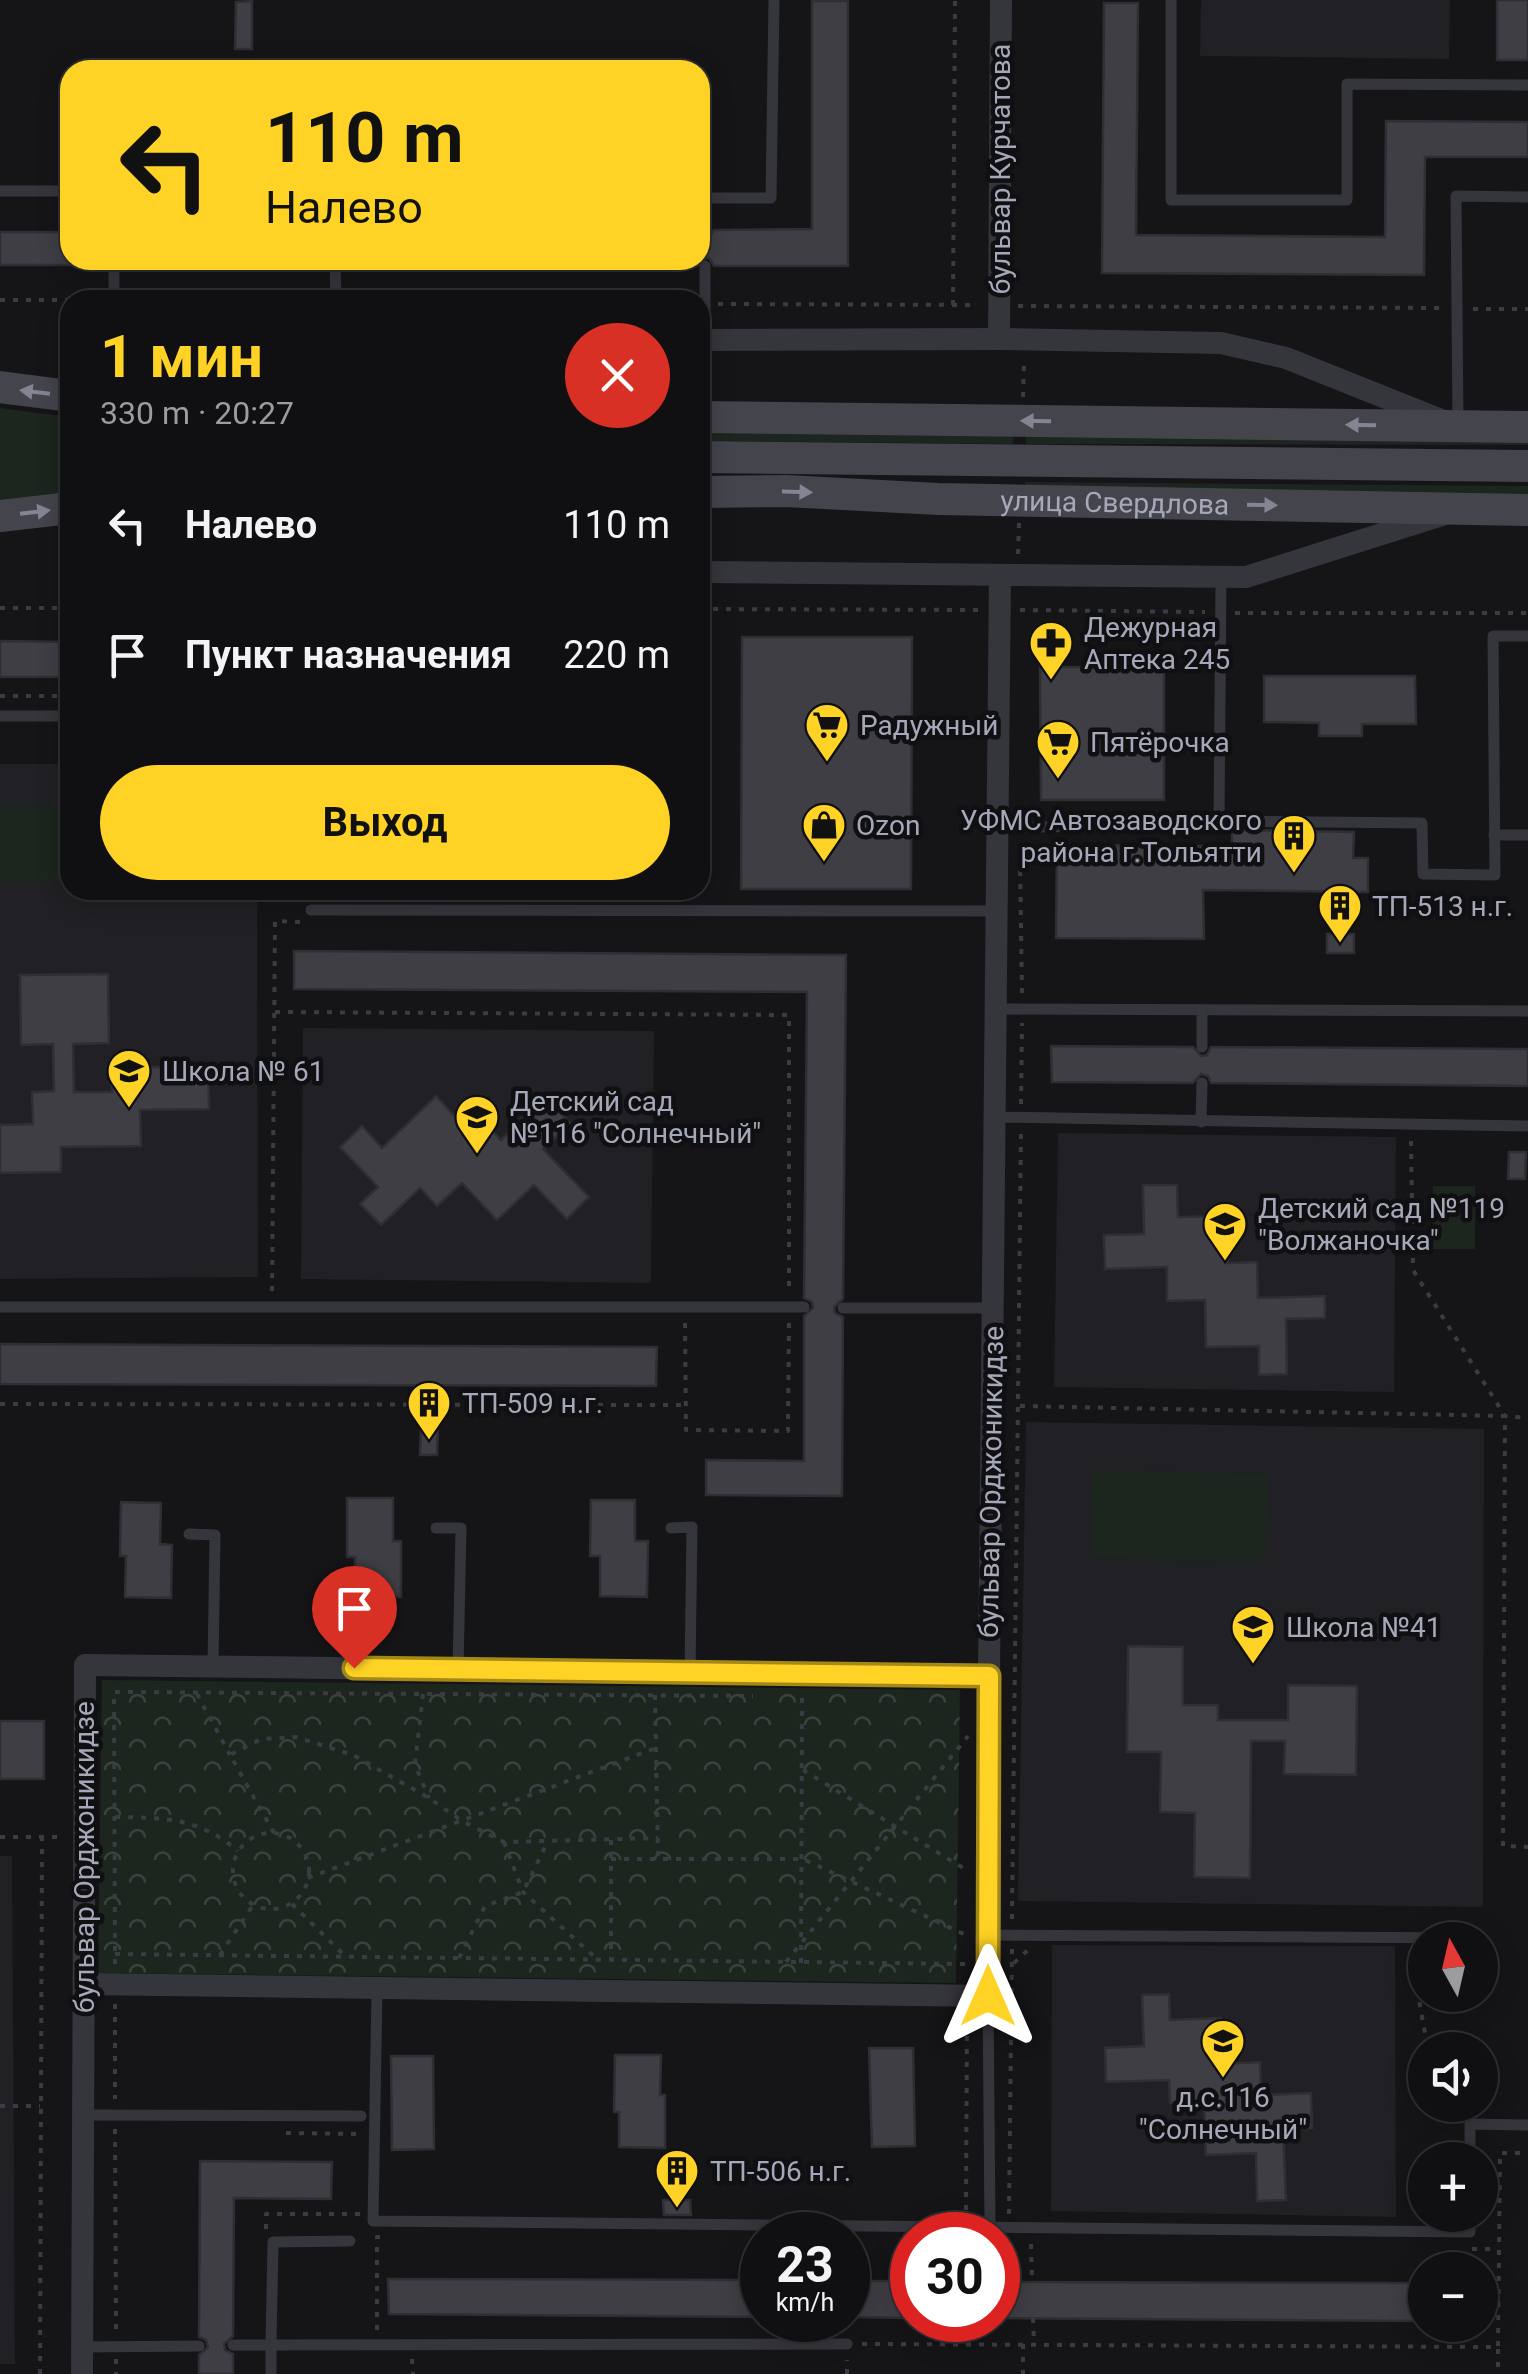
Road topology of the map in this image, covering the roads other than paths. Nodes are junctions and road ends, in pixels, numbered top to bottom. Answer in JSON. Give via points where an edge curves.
{"nodes":[{"id":1,"x":774,"y":0,"type":"edge"},
{"id":2,"x":1002,"y":0,"type":"edge"},
{"id":3,"x":1171,"y":0,"type":"edge"},
{"id":4,"x":1528,"y":84,"type":"edge"},
{"id":5,"x":0,"y":191,"type":"edge"},
{"id":6,"x":60,"y":191,"type":"edge"},
{"id":7,"x":1528,"y":197,"type":"edge"},
{"id":8,"x":710,"y":198,"type":"edge"},
{"id":9,"x":999,"y":338,"type":"junction"},
{"id":10,"x":710,"y":340,"type":"edge"},
{"id":11,"x":0,"y":387,"type":"edge"},
{"id":12,"x":60,"y":395,"type":"edge"},
{"id":13,"x":710,"y":417,"type":"edge"},
{"id":14,"x":1458,"y":426,"type":"junction"},
{"id":15,"x":1528,"y":427,"type":"edge"},
{"id":16,"x":710,"y":458,"type":"edge"},
{"id":17,"x":1528,"y":466,"type":"edge"},
{"id":18,"x":710,"y":492,"type":"edge"},
{"id":19,"x":60,"y":509,"type":"edge"},
{"id":20,"x":1460,"y":509,"type":"junction"},
{"id":21,"x":1528,"y":510,"type":"edge"},
{"id":22,"x":0,"y":516,"type":"edge"},
{"id":23,"x":710,"y":572,"type":"edge"},
{"id":24,"x":1000,"y":575,"type":"junction"},
{"id":25,"x":1221,"y":579,"type":"junction"},
{"id":26,"x":1528,"y":636,"type":"edge"},
{"id":27,"x":0,"y":716,"type":"edge"},
{"id":28,"x":60,"y":716,"type":"edge"},
{"id":29,"x":1144,"y":825,"type":"dead end"},
{"id":30,"x":998,"y":828,"type":"junction"},
{"id":31,"x":1494,"y":835,"type":"junction"},
{"id":32,"x":1528,"y":835,"type":"edge"},
{"id":33,"x":311,"y":910,"type":"dead end"},
{"id":34,"x":997,"y":911,"type":"junction"},
{"id":35,"x":996,"y":1009,"type":"junction"},
{"id":36,"x":1202,"y":1010,"type":"junction"},
{"id":37,"x":1528,"y":1011,"type":"edge"},
{"id":38,"x":1202,"y":1047,"type":"dead end"},
{"id":39,"x":1202,"y":1083,"type":"dead end"},
{"id":40,"x":994,"y":1116,"type":"junction"},
{"id":41,"x":1200,"y":1122,"type":"junction"},
{"id":42,"x":1528,"y":1126,"type":"edge"},
{"id":43,"x":0,"y":1307,"type":"edge"},
{"id":44,"x":804,"y":1308,"type":"dead end"},
{"id":45,"x":843,"y":1308,"type":"dead end"},
{"id":46,"x":993,"y":1308,"type":"junction"},
{"id":47,"x":436,"y":1528,"type":"dead end"},
{"id":48,"x":671,"y":1528,"type":"dead end"},
{"id":49,"x":189,"y":1534,"type":"dead end"},
{"id":50,"x":213,"y":1666,"type":"junction"},
{"id":51,"x":458,"y":1670,"type":"junction"},
{"id":52,"x":690,"y":1673,"type":"junction"},
{"id":53,"x":989,"y":1676,"type":"junction"},
{"id":54,"x":990,"y":1935,"type":"junction"},
{"id":55,"x":1408,"y":1938,"type":"edge"},
{"id":56,"x":84,"y":1984,"type":"junction"},
{"id":57,"x":377,"y":1988,"type":"junction"},
{"id":58,"x":988,"y":1996,"type":"junction"},
{"id":59,"x":83,"y":2114,"type":"junction"},
{"id":60,"x":361,"y":2116,"type":"dead end"},
{"id":61,"x":1528,"y":2126,"type":"edge"},
{"id":62,"x":1470,"y":2142,"type":"edge"},
{"id":63,"x":990,"y":2212,"type":"edge"},
{"id":64,"x":890,"y":2226,"type":"edge"},
{"id":65,"x":1020,"y":2227,"type":"edge"},
{"id":66,"x":1408,"y":2231,"type":"edge"},
{"id":67,"x":350,"y":2241,"type":"dead end"},
{"id":68,"x":847,"y":2344,"type":"road end"},
{"id":69,"x":233,"y":2345,"type":"dead end"},
{"id":70,"x":271,"y":2345,"type":"junction"},
{"id":71,"x":199,"y":2346,"type":"dead end"},
{"id":72,"x":82,"y":2347,"type":"junction"},
{"id":73,"x":82,"y":2374,"type":"edge"},
{"id":74,"x":271,"y":2374,"type":"edge"}],
"edges":[{"from":1,"to":8,"type":"lane","via":[[772,198]]},
{"from":2,"to":9,"type":"street","name":"бульвар Курчатова"},
{"from":3,"to":4,"type":"lane","via":[[1171,200],[1347,200],[1348,84]]},
{"from":5,"to":6,"type":"lane"},
{"from":7,"to":14,"type":"lane","via":[[1456,196]]},
{"from":9,"to":10,"type":"street"},
{"from":9,"to":14,"type":"street","via":[[1222,343],[1258,350]]},
{"from":12,"to":11,"type":"main road","one_way":true},
{"from":14,"to":13,"type":"main road","one_way":true},
{"from":14,"to":15,"type":"main road"},
{"from":16,"to":17,"type":"main road","name":"улица Свердлова"},
{"from":18,"to":20,"type":"main road","name":"улица Свердлова","one_way":true},
{"from":22,"to":19,"type":"main road","one_way":true},
{"from":20,"to":21,"type":"main road","name":"улица Свердлова"},
{"from":20,"to":25,"type":"street","via":[[1246,577]]},
{"from":23,"to":24,"type":"street"},
{"from":24,"to":25,"type":"street"},
{"from":24,"to":30,"type":"street","name":"бульвар Орджоникидзе"},
{"from":25,"to":31,"type":"lane","via":[[1219,822],[1422,823],[1423,874],[1495,875]]},
{"from":26,"to":31,"type":"lane","via":[[1493,636]]},
{"from":27,"to":28,"type":"lane"},
{"from":29,"to":30,"type":"lane"},
{"from":30,"to":34,"type":"street","name":"бульвар Орджоникидзе"},
{"from":31,"to":32,"type":"lane"},
{"from":33,"to":34,"type":"lane"},
{"from":34,"to":35,"type":"street","name":"бульвар Орджоникидзе"},
{"from":35,"to":36,"type":"lane"},
{"from":35,"to":40,"type":"street","name":"бульвар Орджоникидзе"},
{"from":36,"to":37,"type":"lane"},
{"from":36,"to":38,"type":"lane"},
{"from":39,"to":41,"type":"lane"},
{"from":40,"to":41,"type":"lane"},
{"from":40,"to":46,"type":"street","name":"бульвар Орджоникидзе"},
{"from":41,"to":42,"type":"lane"},
{"from":43,"to":44,"type":"lane"},
{"from":45,"to":46,"type":"lane"},
{"from":46,"to":53,"type":"street","name":"бульвар Орджоникидзе"},
{"from":47,"to":51,"type":"lane","via":[[461,1528]]},
{"from":48,"to":52,"type":"lane","via":[[692,1527]]},
{"from":49,"to":50,"type":"lane","via":[[215,1535]]},
{"from":50,"to":51,"type":"street","name":"бульвар Орджоникидзе"},
{"from":50,"to":56,"type":"street","name":"бульвар Орджоникидзе","via":[[86,1665]]},
{"from":51,"to":52,"type":"street","name":"бульвар Орджоникидзе"},
{"from":52,"to":53,"type":"street","name":"бульвар Орджоникидзе"},
{"from":53,"to":54,"type":"street"},
{"from":54,"to":55,"type":"lane"},
{"from":54,"to":58,"type":"street","via":[[1000,1965]]},
{"from":56,"to":57,"type":"street"},
{"from":56,"to":59,"type":"street","name":"бульвар Орджоникидзе"},
{"from":57,"to":58,"type":"street"},
{"from":57,"to":64,"type":"lane","via":[[373,2222]]},
{"from":58,"to":63,"type":"lane"},
{"from":59,"to":60,"type":"lane"},
{"from":59,"to":72,"type":"street","name":"бульвар Орджоникидзе"},
{"from":61,"to":62,"type":"lane","via":[[1470,2124]]},
{"from":65,"to":66,"type":"lane"},
{"from":67,"to":70,"type":"lane","via":[[273,2242]]},
{"from":68,"to":70,"type":"lane"},
{"from":69,"to":70,"type":"lane"},
{"from":70,"to":74,"type":"lane"},
{"from":71,"to":72,"type":"lane"},
{"from":72,"to":73,"type":"street","name":"бульвар Орджоникидзе"}]}
